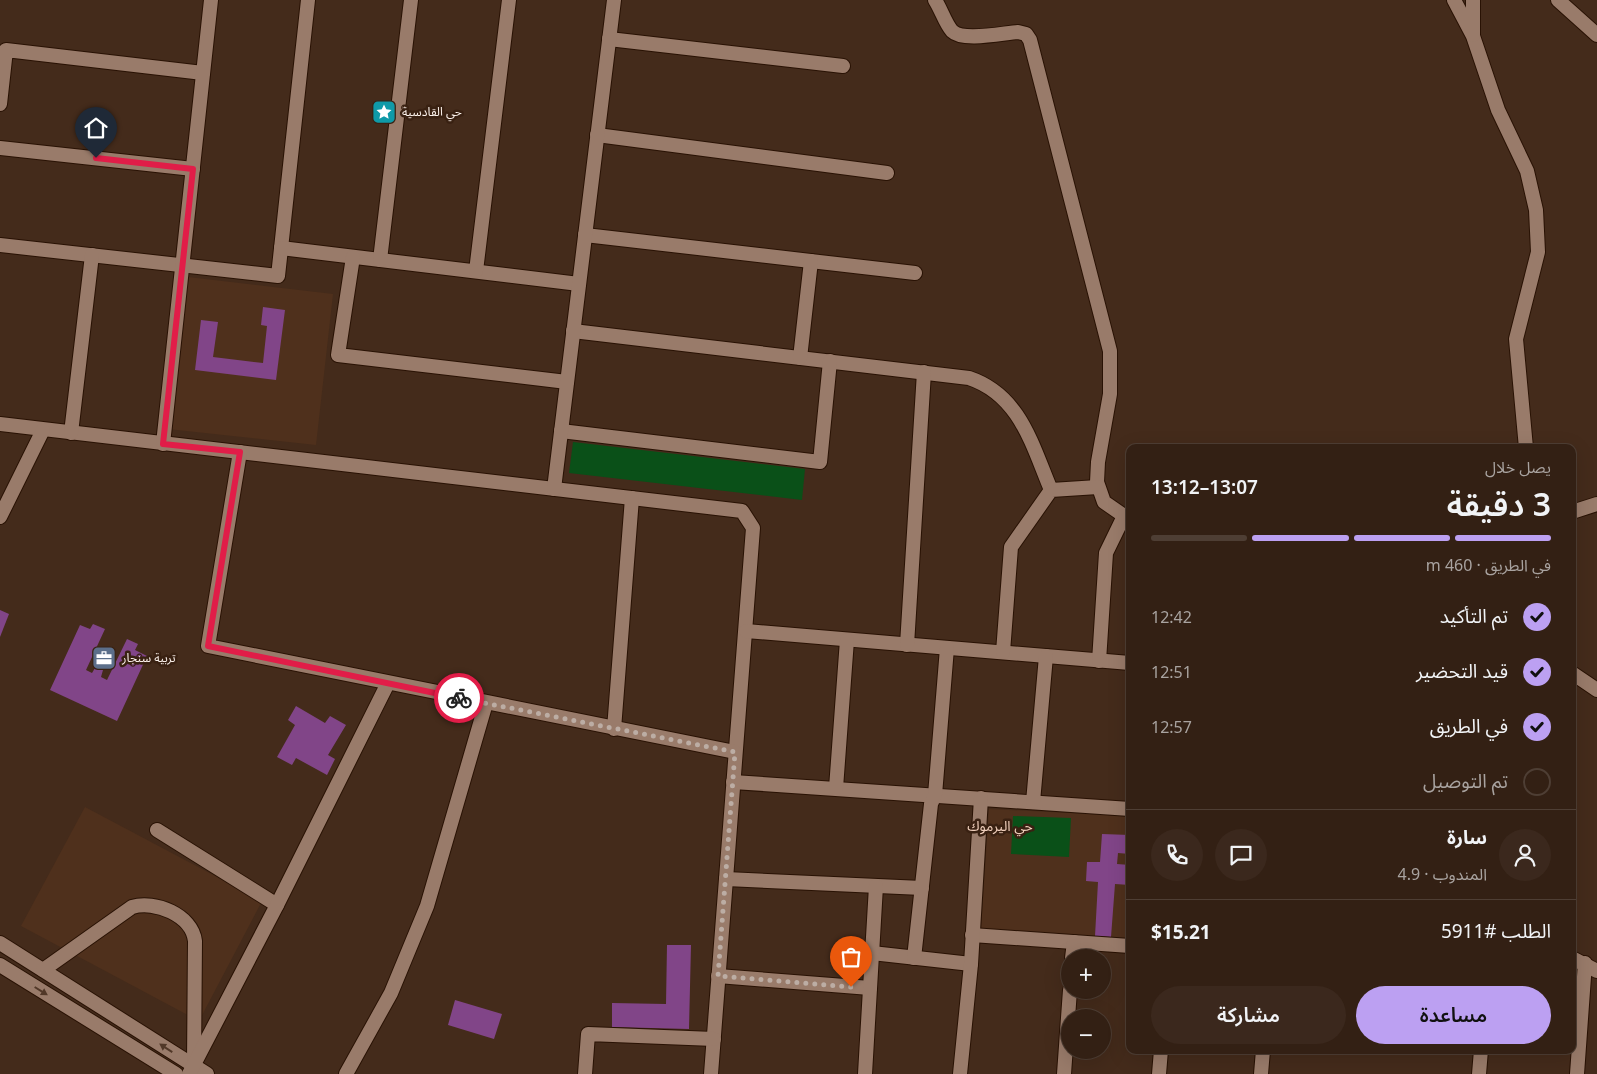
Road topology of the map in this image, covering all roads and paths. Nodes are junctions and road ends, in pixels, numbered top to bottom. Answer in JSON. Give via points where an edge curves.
{"nodes":[{"id":1,"x":211,"y":0,"type":"edge"},
{"id":2,"x":308,"y":0,"type":"edge"},
{"id":3,"x":411,"y":0,"type":"edge"},
{"id":4,"x":509,"y":0,"type":"edge"},
{"id":5,"x":614,"y":0,"type":"edge"},
{"id":6,"x":935,"y":0,"type":"edge"},
{"id":7,"x":1454,"y":0,"type":"edge"},
{"id":8,"x":1473,"y":0,"type":"edge"},
{"id":9,"x":1558,"y":0,"type":"edge"},
{"id":10,"x":1597,"y":35,"type":"edge"},
{"id":11,"x":1473,"y":36,"type":"junction"},
{"id":12,"x":609,"y":39,"type":"junction"},
{"id":13,"x":843,"y":66,"type":"dead end"},
{"id":14,"x":203,"y":73,"type":"junction"},
{"id":15,"x":0,"y":104,"type":"edge"},
{"id":16,"x":597,"y":135,"type":"junction"},
{"id":17,"x":0,"y":148,"type":"edge"},
{"id":18,"x":193,"y":169,"type":"junction"},
{"id":19,"x":887,"y":173,"type":"dead end"},
{"id":20,"x":585,"y":235,"type":"junction"},
{"id":21,"x":0,"y":245,"type":"edge"},
{"id":22,"x":281,"y":248,"type":"junction"},
{"id":23,"x":92,"y":255,"type":"junction"},
{"id":24,"x":353,"y":257,"type":"junction"},
{"id":25,"x":380,"y":260,"type":"junction"},
{"id":26,"x":811,"y":261,"type":"junction"},
{"id":27,"x":182,"y":265,"type":"junction"},
{"id":28,"x":476,"y":271,"type":"junction"},
{"id":29,"x":915,"y":273,"type":"dead end"},
{"id":30,"x":579,"y":284,"type":"junction"},
{"id":31,"x":573,"y":330,"type":"junction"},
{"id":32,"x":800,"y":358,"type":"junction"},
{"id":33,"x":830,"y":361,"type":"junction"},
{"id":34,"x":924,"y":372,"type":"junction"},
{"id":35,"x":567,"y":382,"type":"junction"},
{"id":36,"x":0,"y":424,"type":"edge"},
{"id":37,"x":43,"y":430,"type":"junction"},
{"id":38,"x":561,"y":431,"type":"junction"},
{"id":39,"x":71,"y":433,"type":"junction"},
{"id":40,"x":163,"y":444,"type":"junction"},
{"id":41,"x":1526,"y":444,"type":"edge"},
{"id":42,"x":240,"y":452,"type":"junction"},
{"id":43,"x":1098,"y":487,"type":"junction"},
{"id":44,"x":554,"y":489,"type":"junction"},
{"id":45,"x":1051,"y":490,"type":"junction"},
{"id":46,"x":632,"y":498,"type":"junction"},
{"id":47,"x":1597,"y":504,"type":"edge"},
{"id":48,"x":1576,"y":511,"type":"edge"},
{"id":49,"x":0,"y":517,"type":"edge"},
{"id":50,"x":1126,"y":517,"type":"edge"},
{"id":51,"x":1126,"y":520,"type":"edge"},
{"id":52,"x":746,"y":631,"type":"junction"},
{"id":53,"x":847,"y":640,"type":"junction"},
{"id":54,"x":907,"y":645,"type":"junction"},
{"id":55,"x":947,"y":648,"type":"junction"},
{"id":56,"x":1003,"y":652,"type":"junction"},
{"id":57,"x":1046,"y":656,"type":"junction"},
{"id":58,"x":1099,"y":660,"type":"junction"},
{"id":59,"x":1126,"y":663,"type":"edge"},
{"id":60,"x":1576,"y":676,"type":"edge"},
{"id":61,"x":388,"y":683,"type":"junction"},
{"id":62,"x":1597,"y":690,"type":"edge"},
{"id":63,"x":486,"y":703,"type":"junction"},
{"id":64,"x":614,"y":729,"type":"junction"},
{"id":65,"x":735,"y":752,"type":"junction"},
{"id":66,"x":733,"y":782,"type":"junction"},
{"id":67,"x":836,"y":788,"type":"junction"},
{"id":68,"x":935,"y":795,"type":"junction"},
{"id":69,"x":981,"y":798,"type":"junction"},
{"id":70,"x":1033,"y":802,"type":"junction"},
{"id":71,"x":1126,"y":809,"type":"edge"},
{"id":72,"x":157,"y":830,"type":"dead end"},
{"id":73,"x":726,"y":879,"type":"junction"},
{"id":74,"x":876,"y":886,"type":"junction"},
{"id":75,"x":922,"y":888,"type":"junction"},
{"id":76,"x":277,"y":905,"type":"junction"},
{"id":77,"x":972,"y":935,"type":"junction"},
{"id":78,"x":1074,"y":942,"type":"junction"},
{"id":79,"x":0,"y":943,"type":"edge"},
{"id":80,"x":1126,"y":946,"type":"edge"},
{"id":81,"x":1073,"y":949,"type":"edge"},
{"id":82,"x":872,"y":953,"type":"junction"},
{"id":83,"x":914,"y":958,"type":"junction"},
{"id":84,"x":1579,"y":960,"type":"edge"},
{"id":85,"x":971,"y":964,"type":"junction"},
{"id":86,"x":2,"y":967,"type":"edge"},
{"id":87,"x":43,"y":970,"type":"junction"},
{"id":88,"x":1597,"y":971,"type":"edge"},
{"id":89,"x":718,"y":976,"type":"junction"},
{"id":90,"x":870,"y":988,"type":"junction"},
{"id":91,"x":1069,"y":999,"type":"edge"},
{"id":92,"x":714,"y":1039,"type":"junction"},
{"id":93,"x":1161,"y":1054,"type":"edge"},
{"id":94,"x":1263,"y":1054,"type":"edge"},
{"id":95,"x":1481,"y":1054,"type":"edge"},
{"id":96,"x":191,"y":1070,"type":"edge"},
{"id":97,"x":176,"y":1074,"type":"edge"},
{"id":98,"x":207,"y":1074,"type":"edge"},
{"id":99,"x":346,"y":1074,"type":"edge"},
{"id":100,"x":585,"y":1074,"type":"edge"},
{"id":101,"x":711,"y":1074,"type":"edge"},
{"id":102,"x":865,"y":1074,"type":"edge"},
{"id":103,"x":960,"y":1074,"type":"edge"},
{"id":104,"x":1064,"y":1074,"type":"edge"},
{"id":105,"x":1159,"y":1074,"type":"edge"},
{"id":106,"x":1261,"y":1074,"type":"edge"},
{"id":107,"x":1479,"y":1074,"type":"edge"},
{"id":108,"x":1577,"y":1074,"type":"edge"}],
"edges":[{"from":1,"to":14,"type":"street"},
{"from":2,"to":22,"type":"street"},
{"from":3,"to":25,"type":"street"},
{"from":4,"to":28,"type":"street"},
{"from":5,"to":12,"type":"street"},
{"from":6,"to":43,"type":"street","via":[[957,35],[1018,32],[1026,34],[1030,40],[1110,351],[1111,380],[1097,469]]},
{"from":7,"to":11,"type":"street"},
{"from":8,"to":11,"type":"street"},
{"from":9,"to":10,"type":"street"},
{"from":11,"to":41,"type":"street","via":[[1498,110],[1527,171],[1536,210],[1538,252],[1516,339]]},
{"from":12,"to":13,"type":"street"},
{"from":12,"to":16,"type":"street"},
{"from":14,"to":15,"type":"street","via":[[6,50]]},
{"from":14,"to":18,"type":"street"},
{"from":16,"to":19,"type":"street"},
{"from":16,"to":20,"type":"street"},
{"from":17,"to":18,"type":"street"},
{"from":18,"to":27,"type":"street"},
{"from":20,"to":26,"type":"street"},
{"from":20,"to":30,"type":"street"},
{"from":21,"to":23,"type":"street"},
{"from":22,"to":24,"type":"street"},
{"from":22,"to":27,"type":"street","via":[[278,276]]},
{"from":23,"to":27,"type":"street"},
{"from":23,"to":39,"type":"street"},
{"from":24,"to":25,"type":"street"},
{"from":24,"to":35,"type":"street","via":[[338,355]]},
{"from":25,"to":28,"type":"street"},
{"from":26,"to":29,"type":"street"},
{"from":26,"to":32,"type":"street"},
{"from":27,"to":40,"type":"street"},
{"from":28,"to":30,"type":"street"},
{"from":30,"to":31,"type":"street"},
{"from":31,"to":32,"type":"street"},
{"from":31,"to":35,"type":"street"},
{"from":32,"to":33,"type":"street"},
{"from":33,"to":34,"type":"street"},
{"from":33,"to":38,"type":"street","via":[[820,462]]},
{"from":34,"to":45,"type":"street","via":[[969,378],[986,383],[1000,393],[1025,429]]},
{"from":34,"to":54,"type":"street"},
{"from":35,"to":38,"type":"street"},
{"from":36,"to":37,"type":"street"},
{"from":37,"to":39,"type":"street"},
{"from":37,"to":49,"type":"street"},
{"from":38,"to":44,"type":"street"},
{"from":39,"to":40,"type":"street"},
{"from":40,"to":42,"type":"street"},
{"from":42,"to":44,"type":"street"},
{"from":42,"to":61,"type":"street","via":[[208,646]]},
{"from":43,"to":45,"type":"street"},
{"from":43,"to":50,"type":"street","via":[[1104,502]]},
{"from":44,"to":46,"type":"street"},
{"from":45,"to":56,"type":"street","via":[[1012,547]]},
{"from":46,"to":52,"type":"street","via":[[742,510],[753,528]]},
{"from":46,"to":64,"type":"street"},
{"from":47,"to":48,"type":"street"},
{"from":51,"to":58,"type":"street","via":[[1106,553]]},
{"from":52,"to":53,"type":"street"},
{"from":52,"to":65,"type":"street"},
{"from":53,"to":54,"type":"street"},
{"from":53,"to":67,"type":"street"},
{"from":54,"to":55,"type":"street"},
{"from":55,"to":56,"type":"street"},
{"from":55,"to":68,"type":"street"},
{"from":56,"to":57,"type":"street"},
{"from":57,"to":58,"type":"street"},
{"from":57,"to":70,"type":"street"},
{"from":58,"to":59,"type":"street"},
{"from":60,"to":62,"type":"street"},
{"from":61,"to":63,"type":"street"},
{"from":61,"to":76,"type":"street"},
{"from":63,"to":64,"type":"street"},
{"from":63,"to":99,"type":"street","via":[[426,906],[391,993]]},
{"from":64,"to":65,"type":"street"},
{"from":65,"to":66,"type":"street"},
{"from":66,"to":67,"type":"street"},
{"from":66,"to":73,"type":"street"},
{"from":67,"to":68,"type":"street"},
{"from":68,"to":69,"type":"street"},
{"from":68,"to":75,"type":"street"},
{"from":69,"to":70,"type":"street"},
{"from":69,"to":77,"type":"street"},
{"from":70,"to":71,"type":"street"},
{"from":72,"to":76,"type":"street"},
{"from":73,"to":74,"type":"street"},
{"from":73,"to":89,"type":"street"},
{"from":74,"to":75,"type":"street"},
{"from":74,"to":82,"type":"street"},
{"from":75,"to":83,"type":"street"},
{"from":76,"to":96,"type":"street"},
{"from":77,"to":78,"type":"street"},
{"from":77,"to":85,"type":"street"},
{"from":78,"to":80,"type":"street"},
{"from":78,"to":81,"type":"street"},
{"from":79,"to":87,"type":"street"},
{"from":82,"to":83,"type":"street"},
{"from":82,"to":90,"type":"street"},
{"from":83,"to":85,"type":"street"},
{"from":84,"to":88,"type":"street"},
{"from":84,"to":108,"type":"street"},
{"from":85,"to":103,"type":"street"},
{"from":86,"to":97,"type":"street","one_way":true},
{"from":96,"to":87,"type":"street","one_way":true},
{"from":87,"to":96,"type":"street","via":[[132,908],[157,906],[183,919],[192,929],[195,941]]},
{"from":89,"to":90,"type":"street"},
{"from":89,"to":92,"type":"street"},
{"from":90,"to":102,"type":"street"},
{"from":91,"to":104,"type":"street"},
{"from":92,"to":100,"type":"street","via":[[588,1034]]},
{"from":92,"to":101,"type":"street"},
{"from":93,"to":105,"type":"street"},
{"from":94,"to":106,"type":"street"},
{"from":95,"to":107,"type":"street"},
{"from":96,"to":98,"type":"street"}]}
